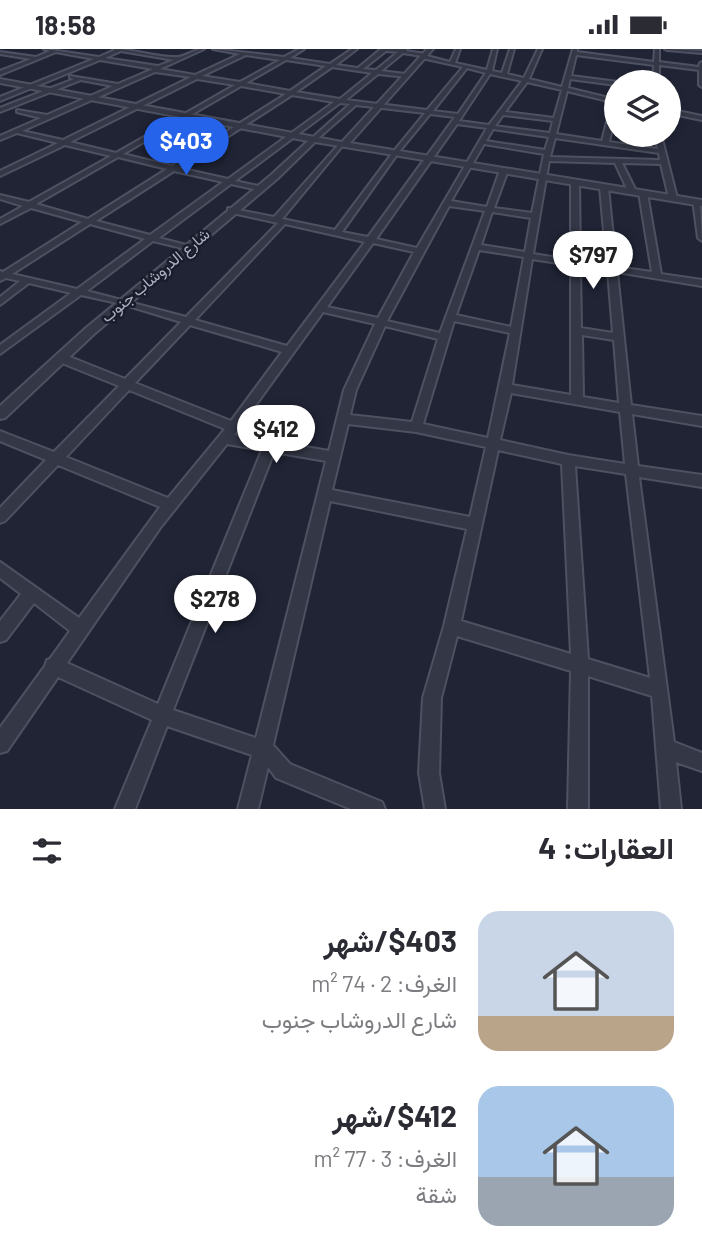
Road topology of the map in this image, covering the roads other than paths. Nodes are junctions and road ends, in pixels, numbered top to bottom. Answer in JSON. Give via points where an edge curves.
{"nodes":[{"id":1,"x":46,"y":49,"type":"edge"},
{"id":2,"x":114,"y":49,"type":"edge"},
{"id":3,"x":121,"y":49,"type":"edge"},
{"id":4,"x":185,"y":49,"type":"edge"},
{"id":5,"x":215,"y":49,"type":"edge"},
{"id":6,"x":253,"y":49,"type":"edge"},
{"id":7,"x":302,"y":49,"type":"edge"},
{"id":8,"x":339,"y":49,"type":"edge"},
{"id":9,"x":384,"y":49,"type":"edge"},
{"id":10,"x":458,"y":49,"type":"edge"},
{"id":11,"x":495,"y":49,"type":"edge"},
{"id":12,"x":512,"y":49,"type":"edge"},
{"id":13,"x":540,"y":49,"type":"edge"},
{"id":14,"x":657,"y":49,"type":"edge"},
{"id":15,"x":667,"y":49,"type":"edge"},
{"id":16,"x":58,"y":50,"type":"edge"},
{"id":17,"x":200,"y":50,"type":"edge"},
{"id":18,"x":354,"y":50,"type":"edge"},
{"id":19,"x":404,"y":50,"type":"edge"},
{"id":20,"x":574,"y":51,"type":"edge"},
{"id":21,"x":702,"y":52,"type":"edge"},
{"id":22,"x":0,"y":53,"type":"edge"},
{"id":23,"x":244,"y":53,"type":"junction"},
{"id":24,"x":426,"y":54,"type":"edge"},
{"id":25,"x":16,"y":55,"type":"junction"},
{"id":26,"x":36,"y":58,"type":"junction"},
{"id":27,"x":100,"y":58,"type":"junction"},
{"id":28,"x":612,"y":58,"type":"junction"},
{"id":29,"x":179,"y":59,"type":"junction"},
{"id":30,"x":287,"y":60,"type":"junction"},
{"id":31,"x":702,"y":62,"type":"edge"},
{"id":32,"x":0,"y":63,"type":"edge"},
{"id":33,"x":658,"y":63,"type":"junction"},
{"id":34,"x":452,"y":64,"type":"junction"},
{"id":35,"x":331,"y":66,"type":"junction"},
{"id":36,"x":15,"y":67,"type":"junction"},
{"id":37,"x":466,"y":67,"type":"junction"},
{"id":38,"x":157,"y":69,"type":"junction"},
{"id":39,"x":702,"y":69,"type":"edge"},
{"id":40,"x":358,"y":70,"type":"junction"},
{"id":41,"x":608,"y":70,"type":"edge"},
{"id":42,"x":657,"y":70,"type":"edge"},
{"id":43,"x":489,"y":72,"type":"junction"},
{"id":44,"x":0,"y":73,"type":"edge"},
{"id":45,"x":378,"y":73,"type":"junction"},
{"id":46,"x":58,"y":75,"type":"junction"},
{"id":47,"x":504,"y":75,"type":"junction"},
{"id":48,"x":405,"y":76,"type":"junction"},
{"id":49,"x":195,"y":77,"type":"junction"},
{"id":50,"x":79,"y":79,"type":"junction"},
{"id":51,"x":526,"y":81,"type":"junction"},
{"id":52,"x":1,"y":82,"type":"edge"},
{"id":53,"x":604,"y":82,"type":"edge"},
{"id":54,"x":568,"y":83,"type":"junction"},
{"id":55,"x":242,"y":85,"type":"junction"},
{"id":56,"x":702,"y":85,"type":"edge"},
{"id":57,"x":118,"y":86,"type":"junction"},
{"id":58,"x":30,"y":87,"type":"junction"},
{"id":59,"x":48,"y":91,"type":"junction"},
{"id":60,"x":61,"y":93,"type":"junction"},
{"id":61,"x":291,"y":93,"type":"junction"},
{"id":62,"x":604,"y":96,"type":"edge"},
{"id":63,"x":88,"y":98,"type":"junction"},
{"id":64,"x":0,"y":99,"type":"edge"},
{"id":65,"x":340,"y":101,"type":"junction"},
{"id":66,"x":355,"y":103,"type":"junction"},
{"id":67,"x":378,"y":105,"type":"junction"},
{"id":68,"x":134,"y":107,"type":"junction"},
{"id":69,"x":0,"y":110,"type":"edge"},
{"id":70,"x":17,"y":112,"type":"junction"},
{"id":71,"x":428,"y":112,"type":"junction"},
{"id":72,"x":502,"y":113,"type":"junction"},
{"id":73,"x":681,"y":114,"type":"edge"},
{"id":74,"x":184,"y":116,"type":"junction"},
{"id":75,"x":47,"y":117,"type":"junction"},
{"id":76,"x":702,"y":118,"type":"edge"},
{"id":77,"x":0,"y":119,"type":"edge"},
{"id":78,"x":456,"y":119,"type":"junction"},
{"id":79,"x":557,"y":120,"type":"junction"},
{"id":80,"x":237,"y":126,"type":"junction"},
{"id":81,"x":491,"y":127,"type":"junction"},
{"id":82,"x":16,"y":131,"type":"junction"},
{"id":83,"x":552,"y":135,"type":"junction"},
{"id":84,"x":291,"y":137,"type":"junction"},
{"id":85,"x":0,"y":138,"type":"edge"},
{"id":86,"x":313,"y":140,"type":"junction"},
{"id":87,"x":483,"y":142,"type":"junction"},
{"id":88,"x":64,"y":143,"type":"junction"},
{"id":89,"x":604,"y":143,"type":"edge"},
{"id":90,"x":343,"y":144,"type":"junction"},
{"id":91,"x":633,"y":147,"type":"edge"},
{"id":92,"x":660,"y":147,"type":"edge"},
{"id":93,"x":661,"y":151,"type":"junction"},
{"id":94,"x":396,"y":152,"type":"junction"},
{"id":95,"x":118,"y":155,"type":"junction"},
{"id":96,"x":547,"y":156,"type":"junction"},
{"id":97,"x":431,"y":158,"type":"junction"},
{"id":98,"x":618,"y":162,"type":"junction"},
{"id":99,"x":663,"y":162,"type":"junction"},
{"id":100,"x":470,"y":164,"type":"junction"},
{"id":101,"x":174,"y":168,"type":"junction"},
{"id":102,"x":504,"y":170,"type":"junction"},
{"id":103,"x":0,"y":174,"type":"edge"},
{"id":104,"x":542,"y":176,"type":"junction"},
{"id":105,"x":232,"y":182,"type":"junction"},
{"id":106,"x":575,"y":182,"type":"junction"},
{"id":107,"x":604,"y":187,"type":"junction"},
{"id":108,"x":260,"y":189,"type":"junction"},
{"id":109,"x":632,"y":191,"type":"junction"},
{"id":110,"x":643,"y":193,"type":"junction"},
{"id":111,"x":0,"y":197,"type":"edge"},
{"id":112,"x":673,"y":198,"type":"junction"},
{"id":113,"x":446,"y":203,"type":"junction"},
{"id":114,"x":699,"y":203,"type":"edge"},
{"id":115,"x":30,"y":205,"type":"junction"},
{"id":116,"x":489,"y":209,"type":"junction"},
{"id":117,"x":231,"y":211,"type":"junction"},
{"id":118,"x":535,"y":216,"type":"junction"},
{"id":119,"x":280,"y":221,"type":"junction"},
{"id":120,"x":0,"y":222,"type":"edge"},
{"id":121,"x":88,"y":222,"type":"junction"},
{"id":122,"x":336,"y":234,"type":"junction"},
{"id":123,"x":702,"y":237,"type":"edge"},
{"id":124,"x":152,"y":239,"type":"junction"},
{"id":125,"x":370,"y":241,"type":"junction"},
{"id":126,"x":475,"y":247,"type":"junction"},
{"id":127,"x":187,"y":249,"type":"junction"},
{"id":128,"x":419,"y":251,"type":"junction"},
{"id":129,"x":530,"y":256,"type":"junction"},
{"id":130,"x":578,"y":263,"type":"junction"},
{"id":131,"x":611,"y":266,"type":"junction"},
{"id":132,"x":657,"y":275,"type":"junction"},
{"id":133,"x":2,"y":276,"type":"edge"},
{"id":134,"x":27,"y":280,"type":"junction"},
{"id":135,"x":702,"y":283,"type":"edge"},
{"id":136,"x":80,"y":292,"type":"junction"},
{"id":137,"x":0,"y":302,"type":"edge"},
{"id":138,"x":124,"y":302,"type":"junction"},
{"id":139,"x":320,"y":308,"type":"junction"},
{"id":140,"x":450,"y":317,"type":"junction"},
{"id":141,"x":186,"y":320,"type":"junction"},
{"id":142,"x":381,"y":323,"type":"junction"},
{"id":143,"x":517,"y":331,"type":"junction"},
{"id":144,"x":577,"y":331,"type":"junction"},
{"id":145,"x":444,"y":337,"type":"junction"},
{"id":146,"x":618,"y":337,"type":"junction"},
{"id":147,"x":1,"y":347,"type":"edge"},
{"id":148,"x":288,"y":350,"type":"junction"},
{"id":149,"x":61,"y":358,"type":"junction"},
{"id":150,"x":126,"y":384,"type":"junction"},
{"id":151,"x":506,"y":388,"type":"junction"},
{"id":152,"x":578,"y":401,"type":"junction"},
{"id":153,"x":626,"y":409,"type":"junction"},
{"id":154,"x":0,"y":414,"type":"edge"},
{"id":155,"x":342,"y":419,"type":"junction"},
{"id":156,"x":702,"y":421,"type":"edge"},
{"id":157,"x":416,"y":427,"type":"junction"},
{"id":158,"x":233,"y":428,"type":"junction"},
{"id":159,"x":0,"y":436,"type":"edge"},
{"id":160,"x":223,"y":438,"type":"junction"},
{"id":161,"x":491,"y":442,"type":"junction"},
{"id":162,"x":269,"y":447,"type":"junction"},
{"id":163,"x":334,"y":457,"type":"junction"},
{"id":164,"x":54,"y":459,"type":"junction"},
{"id":165,"x":568,"y":460,"type":"junction"},
{"id":166,"x":632,"y":470,"type":"junction"},
{"id":167,"x":702,"y":481,"type":"edge"},
{"id":168,"x":325,"y":494,"type":"junction"},
{"id":169,"x":170,"y":505,"type":"junction"},
{"id":170,"x":0,"y":517,"type":"edge"},
{"id":171,"x":473,"y":524,"type":"junction"},
{"id":172,"x":0,"y":569,"type":"edge"},
{"id":173,"x":32,"y":593,"type":"junction"},
{"id":174,"x":452,"y":626,"type":"junction"},
{"id":175,"x":81,"y":629,"type":"junction"},
{"id":176,"x":0,"y":634,"type":"edge"},
{"id":177,"x":580,"y":665,"type":"junction"},
{"id":178,"x":53,"y":666,"type":"junction"},
{"id":179,"x":660,"y":690,"type":"junction"},
{"id":180,"x":163,"y":715,"type":"junction"},
{"id":181,"x":0,"y":744,"type":"edge"},
{"id":182,"x":664,"y":748,"type":"junction"},
{"id":183,"x":265,"y":750,"type":"junction"},
{"id":184,"x":702,"y":762,"type":"edge"},
{"id":185,"x":125,"y":809,"type":"edge"},
{"id":186,"x":248,"y":809,"type":"edge"},
{"id":187,"x":376,"y":809,"type":"edge"},
{"id":188,"x":435,"y":809,"type":"edge"},
{"id":189,"x":578,"y":809,"type":"edge"},
{"id":190,"x":671,"y":809,"type":"edge"}],
"edges":[{"from":1,"to":16,"type":"street"},
{"from":2,"to":3,"type":"street"},
{"from":3,"to":27,"type":"street"},
{"from":3,"to":29,"type":"street"},
{"from":4,"to":17,"type":"street"},
{"from":5,"to":23,"type":"street"},
{"from":6,"to":23,"type":"street"},
{"from":7,"to":30,"type":"street"},
{"from":8,"to":18,"type":"street"},
{"from":9,"to":19,"type":"street"},
{"from":9,"to":40,"type":"street"},
{"from":10,"to":34,"type":"street"},
{"from":11,"to":43,"type":"street"},
{"from":12,"to":47,"type":"street"},
{"from":13,"to":51,"type":"street"},
{"from":14,"to":33,"type":"street"},
{"from":15,"to":21,"type":"street"},
{"from":16,"to":26,"type":"street"},
{"from":16,"to":27,"type":"street"},
{"from":17,"to":29,"type":"street"},
{"from":18,"to":35,"type":"street"},
{"from":19,"to":24,"type":"street"},
{"from":19,"to":45,"type":"street"},
{"from":20,"to":28,"type":"street"},
{"from":20,"to":54,"type":"street"},
{"from":22,"to":25,"type":"street"},
{"from":23,"to":30,"type":"street"},
{"from":23,"to":49,"type":"street"},
{"from":24,"to":34,"type":"street"},
{"from":24,"to":48,"type":"street"},
{"from":25,"to":26,"type":"street"},
{"from":25,"to":32,"type":"street"},
{"from":26,"to":36,"type":"street"},
{"from":27,"to":38,"type":"street"},
{"from":27,"to":46,"type":"street"},
{"from":28,"to":33,"type":"street"},
{"from":28,"to":41,"type":"street"},
{"from":29,"to":38,"type":"street"},
{"from":30,"to":35,"type":"street"},
{"from":30,"to":55,"type":"street"},
{"from":31,"to":39,"type":"street"},
{"from":32,"to":36,"type":"street"},
{"from":33,"to":39,"type":"street"},
{"from":33,"to":42,"type":"street"},
{"from":34,"to":37,"type":"street"},
{"from":35,"to":40,"type":"street"},
{"from":35,"to":61,"type":"street"},
{"from":36,"to":44,"type":"street"},
{"from":37,"to":43,"type":"street"},
{"from":37,"to":71,"type":"street"},
{"from":38,"to":49,"type":"street"},
{"from":38,"to":57,"type":"street"},
{"from":39,"to":56,"type":"street"},
{"from":40,"to":45,"type":"street"},
{"from":43,"to":47,"type":"street"},
{"from":43,"to":78,"type":"street"},
{"from":45,"to":48,"type":"street"},
{"from":45,"to":65,"type":"street"},
{"from":46,"to":50,"type":"street"},
{"from":46,"to":58,"type":"street"},
{"from":47,"to":51,"type":"street"},
{"from":48,"to":67,"type":"street"},
{"from":49,"to":55,"type":"street"},
{"from":49,"to":68,"type":"street"},
{"from":50,"to":57,"type":"street"},
{"from":50,"to":59,"type":"street"},
{"from":51,"to":54,"type":"street"},
{"from":51,"to":72,"type":"street"},
{"from":52,"to":58,"type":"street"},
{"from":53,"to":54,"type":"street"},
{"from":54,"to":62,"type":"street"},
{"from":54,"to":79,"type":"street"},
{"from":55,"to":61,"type":"street"},
{"from":55,"to":74,"type":"street"},
{"from":57,"to":63,"type":"street"},
{"from":58,"to":59,"type":"street"},
{"from":58,"to":64,"type":"street"},
{"from":59,"to":60,"type":"street"},
{"from":59,"to":69,"type":"street"},
{"from":60,"to":63,"type":"street"},
{"from":60,"to":70,"type":"street"},
{"from":61,"to":65,"type":"street"},
{"from":61,"to":80,"type":"street"},
{"from":63,"to":68,"type":"street"},
{"from":63,"to":75,"type":"street"},
{"from":65,"to":66,"type":"street"},
{"from":65,"to":84,"type":"street"},
{"from":66,"to":67,"type":"street"},
{"from":66,"to":86,"type":"street"},
{"from":67,"to":71,"type":"street"},
{"from":67,"to":90,"type":"street"},
{"from":68,"to":74,"type":"street"},
{"from":68,"to":88,"type":"street"},
{"from":69,"to":70,"type":"street"},
{"from":70,"to":75,"type":"street"},
{"from":70,"to":77,"type":"street"},
{"from":71,"to":78,"type":"street"},
{"from":71,"to":94,"type":"street"},
{"from":72,"to":79,"type":"street"},
{"from":72,"to":81,"type":"street"},
{"from":73,"to":76,"type":"street"},
{"from":74,"to":80,"type":"street"},
{"from":74,"to":95,"type":"street"},
{"from":75,"to":82,"type":"street"},
{"from":78,"to":81,"type":"street"},
{"from":78,"to":97,"type":"street"},
{"from":79,"to":83,"type":"street"},
{"from":80,"to":84,"type":"street"},
{"from":80,"to":101,"type":"street"},
{"from":81,"to":83,"type":"street"},
{"from":81,"to":87,"type":"street"},
{"from":82,"to":85,"type":"street"},
{"from":82,"to":88,"type":"street"},
{"from":83,"to":89,"type":"street"},
{"from":83,"to":96,"type":"street"},
{"from":84,"to":86,"type":"street"},
{"from":84,"to":105,"type":"street"},
{"from":86,"to":90,"type":"street"},
{"from":86,"to":108,"type":"street","name":"شارع الدروشاب جنوب"},
{"from":87,"to":96,"type":"street"},
{"from":87,"to":100,"type":"street"},
{"from":88,"to":95,"type":"street"},
{"from":88,"to":103,"type":"street"},
{"from":90,"to":94,"type":"street"},
{"from":90,"to":119,"type":"street"},
{"from":91,"to":93,"type":"street"},
{"from":92,"to":93,"type":"street"},
{"from":93,"to":99,"type":"street"},
{"from":94,"to":97,"type":"street"},
{"from":94,"to":122,"type":"street"},
{"from":95,"to":101,"type":"street"},
{"from":95,"to":115,"type":"street"},
{"from":96,"to":98,"type":"street"},
{"from":96,"to":104,"type":"street"},
{"from":97,"to":100,"type":"street"},
{"from":97,"to":125,"type":"street"},
{"from":98,"to":99,"type":"street"},
{"from":98,"to":109,"type":"street"},
{"from":99,"to":112,"type":"street"},
{"from":100,"to":102,"type":"street"},
{"from":100,"to":113,"type":"street"},
{"from":101,"to":105,"type":"street"},
{"from":101,"to":121,"type":"street"},
{"from":102,"to":104,"type":"street"},
{"from":102,"to":116,"type":"street"},
{"from":104,"to":106,"type":"street"},
{"from":104,"to":118,"type":"street"},
{"from":105,"to":108,"type":"street"},
{"from":105,"to":124,"type":"street"},
{"from":106,"to":107,"type":"street"},
{"from":106,"to":130,"type":"street"},
{"from":107,"to":109,"type":"street"},
{"from":107,"to":131,"type":"street"},
{"from":108,"to":117,"type":"street","name":"شارع الدروشاب جنوب"},
{"from":109,"to":110,"type":"street"},
{"from":110,"to":112,"type":"street"},
{"from":110,"to":132,"type":"street"},
{"from":111,"to":115,"type":"street"},
{"from":112,"to":114,"type":"street"},
{"from":113,"to":116,"type":"street"},
{"from":113,"to":128,"type":"street"},
{"from":114,"to":123,"type":"street"},
{"from":115,"to":120,"type":"street"},
{"from":115,"to":121,"type":"street"},
{"from":116,"to":118,"type":"street"},
{"from":116,"to":126,"type":"street"},
{"from":117,"to":119,"type":"street"},
{"from":117,"to":127,"type":"street","name":"شارع الدروشاب جنوب"},
{"from":118,"to":129,"type":"street"},
{"from":119,"to":122,"type":"street"},
{"from":119,"to":141,"type":"street"},
{"from":121,"to":124,"type":"street"},
{"from":121,"to":133,"type":"street"},
{"from":122,"to":125,"type":"street"},
{"from":124,"to":127,"type":"street"},
{"from":124,"to":136,"type":"street"},
{"from":125,"to":128,"type":"street"},
{"from":125,"to":139,"type":"street"},
{"from":126,"to":129,"type":"street"},
{"from":126,"to":140,"type":"street"},
{"from":127,"to":138,"type":"street","name":"شارع الدروشاب جنوب"},
{"from":128,"to":142,"type":"street"},
{"from":129,"to":130,"type":"street"},
{"from":129,"to":143,"type":"street"},
{"from":130,"to":131,"type":"street"},
{"from":130,"to":144,"type":"street"},
{"from":131,"to":132,"type":"street"},
{"from":131,"to":146,"type":"street"},
{"from":132,"to":135,"type":"street"},
{"from":133,"to":134,"type":"street"},
{"from":134,"to":136,"type":"street"},
{"from":134,"to":137,"type":"street"},
{"from":136,"to":138,"type":"street"},
{"from":136,"to":147,"type":"street"},
{"from":138,"to":141,"type":"street"},
{"from":138,"to":149,"type":"street","name":"شارع الدروشاب جنوب"},
{"from":139,"to":142,"type":"street"},
{"from":139,"to":148,"type":"street"},
{"from":140,"to":143,"type":"street"},
{"from":140,"to":145,"type":"street"},
{"from":141,"to":148,"type":"street"},
{"from":141,"to":150,"type":"street"},
{"from":142,"to":145,"type":"street"},
{"from":142,"to":155,"type":"street","via":[[350,390]]},
{"from":143,"to":151,"type":"street"},
{"from":144,"to":146,"type":"street"},
{"from":144,"to":152,"type":"street"},
{"from":145,"to":157,"type":"street"},
{"from":146,"to":153,"type":"street"},
{"from":148,"to":158,"type":"street"},
{"from":149,"to":150,"type":"street"},
{"from":149,"to":154,"type":"street","name":"شارع الدروشاب جنوب"},
{"from":150,"to":158,"type":"street"},
{"from":150,"to":164,"type":"street"},
{"from":151,"to":152,"type":"street"},
{"from":151,"to":161,"type":"street"},
{"from":152,"to":153,"type":"street"},
{"from":153,"to":156,"type":"street"},
{"from":153,"to":166,"type":"street"},
{"from":155,"to":157,"type":"street"},
{"from":155,"to":163,"type":"street"},
{"from":157,"to":161,"type":"street"},
{"from":158,"to":160,"type":"street"},
{"from":159,"to":164,"type":"street"},
{"from":160,"to":162,"type":"street"},
{"from":160,"to":169,"type":"street"},
{"from":161,"to":165,"type":"street"},
{"from":161,"to":171,"type":"street"},
{"from":162,"to":163,"type":"street"},
{"from":162,"to":180,"type":"street"},
{"from":163,"to":168,"type":"street"},
{"from":164,"to":169,"type":"street"},
{"from":164,"to":170,"type":"street"},
{"from":165,"to":166,"type":"street"},
{"from":165,"to":177,"type":"street"},
{"from":166,"to":167,"type":"street"},
{"from":166,"to":179,"type":"street"},
{"from":168,"to":171,"type":"street"},
{"from":168,"to":183,"type":"street"},
{"from":169,"to":175,"type":"street"},
{"from":171,"to":174,"type":"street"},
{"from":172,"to":173,"type":"street"},
{"from":173,"to":175,"type":"street"},
{"from":173,"to":176,"type":"street"},
{"from":174,"to":177,"type":"street"},
{"from":174,"to":188,"type":"street","via":[[432,698],[429,773]]},
{"from":175,"to":178,"type":"street"},
{"from":177,"to":179,"type":"street"},
{"from":177,"to":189,"type":"street"},
{"from":178,"to":180,"type":"street"},
{"from":178,"to":181,"type":"street"},
{"from":179,"to":182,"type":"street"},
{"from":180,"to":183,"type":"street"},
{"from":180,"to":185,"type":"street"},
{"from":182,"to":184,"type":"street"},
{"from":182,"to":190,"type":"street"},
{"from":183,"to":186,"type":"street"},
{"from":183,"to":187,"type":"street","via":[[282,771]]}]}
